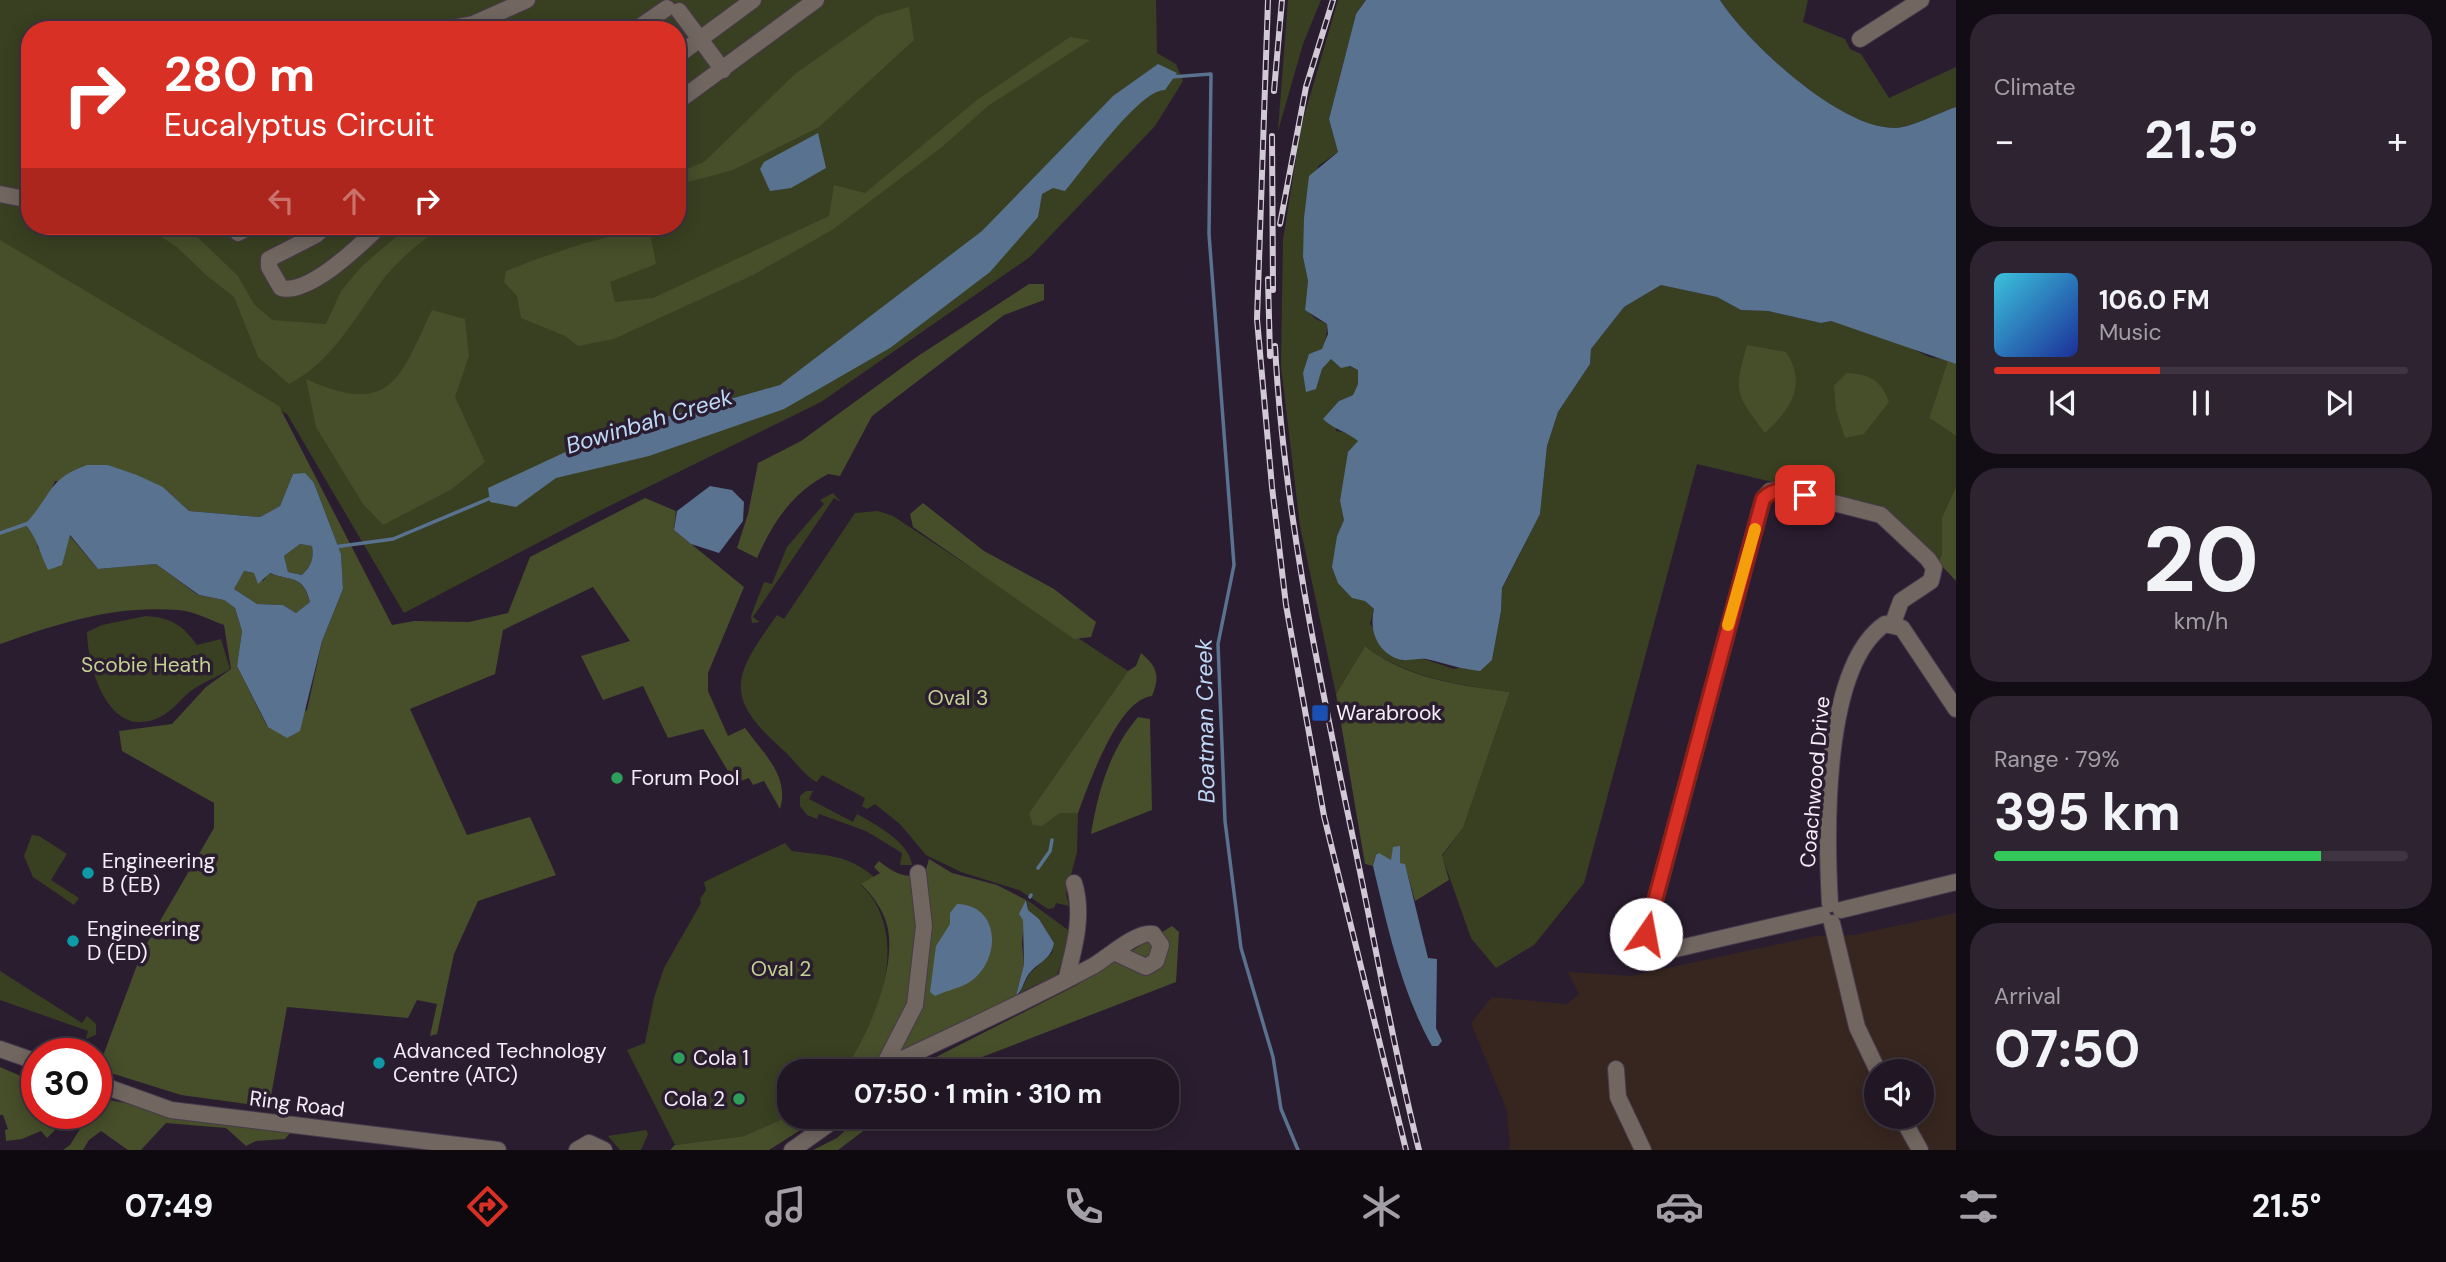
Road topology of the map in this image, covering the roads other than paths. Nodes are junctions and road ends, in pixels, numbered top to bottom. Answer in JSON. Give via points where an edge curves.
{"nodes":[{"id":1,"x":527,"y":0,"type":"edge"},
{"id":2,"x":753,"y":0,"type":"edge"},
{"id":3,"x":816,"y":0,"type":"edge"},
{"id":4,"x":1921,"y":0,"type":"edge"},
{"id":5,"x":673,"y":5,"type":"edge"},
{"id":6,"x":479,"y":21,"type":"edge"},
{"id":7,"x":649,"y":21,"type":"edge"},
{"id":8,"x":686,"y":21,"type":"edge"},
{"id":9,"x":686,"y":21,"type":"edge"},
{"id":10,"x":700,"y":39,"type":"junction"},
{"id":11,"x":1860,"y":39,"type":"dead end"},
{"id":12,"x":686,"y":49,"type":"edge"},
{"id":13,"x":723,"y":70,"type":"junction"},
{"id":14,"x":686,"y":96,"type":"edge"},
{"id":15,"x":0,"y":194,"type":"edge"},
{"id":16,"x":21,"y":198,"type":"edge"},
{"id":17,"x":314,"y":235,"type":"edge"},
{"id":18,"x":371,"y":235,"type":"edge"},
{"id":19,"x":1893,"y":623,"type":"junction"},
{"id":20,"x":1956,"y":709,"type":"edge"},
{"id":21,"x":918,"y":873,"type":"dead end"},
{"id":22,"x":1956,"y":882,"type":"edge"},
{"id":23,"x":1074,"y":883,"type":"dead end"},
{"id":24,"x":1831,"y":913,"type":"junction"},
{"id":25,"x":1116,"y":953,"type":"dead end"},
{"id":26,"x":1066,"y":980,"type":"junction"},
{"id":27,"x":0,"y":1049,"type":"edge"},
{"id":28,"x":21,"y":1056,"type":"edge"},
{"id":29,"x":888,"y":1059,"type":"edge"},
{"id":30,"x":904,"y":1059,"type":"edge"},
{"id":31,"x":1872,"y":1059,"type":"edge"},
{"id":32,"x":1616,"y":1069,"type":"dead end"},
{"id":33,"x":112,"y":1089,"type":"edge"},
{"id":34,"x":822,"y":1129,"type":"edge"},
{"id":35,"x":1908,"y":1129,"type":"edge"},
{"id":36,"x":497,"y":1150,"type":"edge"},
{"id":37,"x":576,"y":1150,"type":"edge"},
{"id":38,"x":604,"y":1150,"type":"edge"},
{"id":39,"x":792,"y":1150,"type":"edge"},
{"id":40,"x":1643,"y":1150,"type":"edge"},
{"id":41,"x":1920,"y":1150,"type":"edge"}],
"edges":[{"from":1,"to":6,"type":"street"},
{"from":2,"to":10,"type":"street"},
{"from":3,"to":13,"type":"street"},
{"from":4,"to":11,"type":"street"},
{"from":5,"to":7,"type":"street"},
{"from":5,"to":8,"type":"street"},
{"from":9,"to":10,"type":"street"},
{"from":10,"to":12,"type":"street"},
{"from":10,"to":13,"type":"street"},
{"from":13,"to":14,"type":"street"},
{"from":15,"to":16,"type":"street"},
{"from":17,"to":18,"type":"street","via":[[270,259],[269,267],[281,288],[293,288],[342,263]]},
{"from":19,"to":20,"type":"street","via":[[1909,635]]},
{"from":19,"to":24,"type":"street","name":"Coachwood Drive","via":[[1876,630],[1862,647],[1847,676],[1838,713],[1827,849]]},
{"from":19,"to":24,"type":"street","via":[[1901,601],[1931,582],[1934,568],[1928,559],[1881,515],[1783,490],[1770,491],[1763,499],[1646,934],[1649,943],[1667,951]]},
{"from":21,"to":29,"type":"street","via":[[924,926],[915,1005]]},
{"from":22,"to":24,"type":"street"},
{"from":23,"to":26,"type":"street","via":[[1077,925]]},
{"from":24,"to":31,"type":"street","name":"Coachwood Drive","via":[[1857,1027]]},
{"from":25,"to":26,"type":"street"},
{"from":26,"to":30,"type":"street"},
{"from":27,"to":28,"type":"street"},
{"from":32,"to":40,"type":"street","via":[[1618,1097]]},
{"from":33,"to":36,"type":"street","name":"Ring Road","via":[[171,1110]]},
{"from":34,"to":39,"type":"street"},
{"from":35,"to":41,"type":"street"},
{"from":37,"to":38,"type":"street","via":[[589,1143]]}]}
